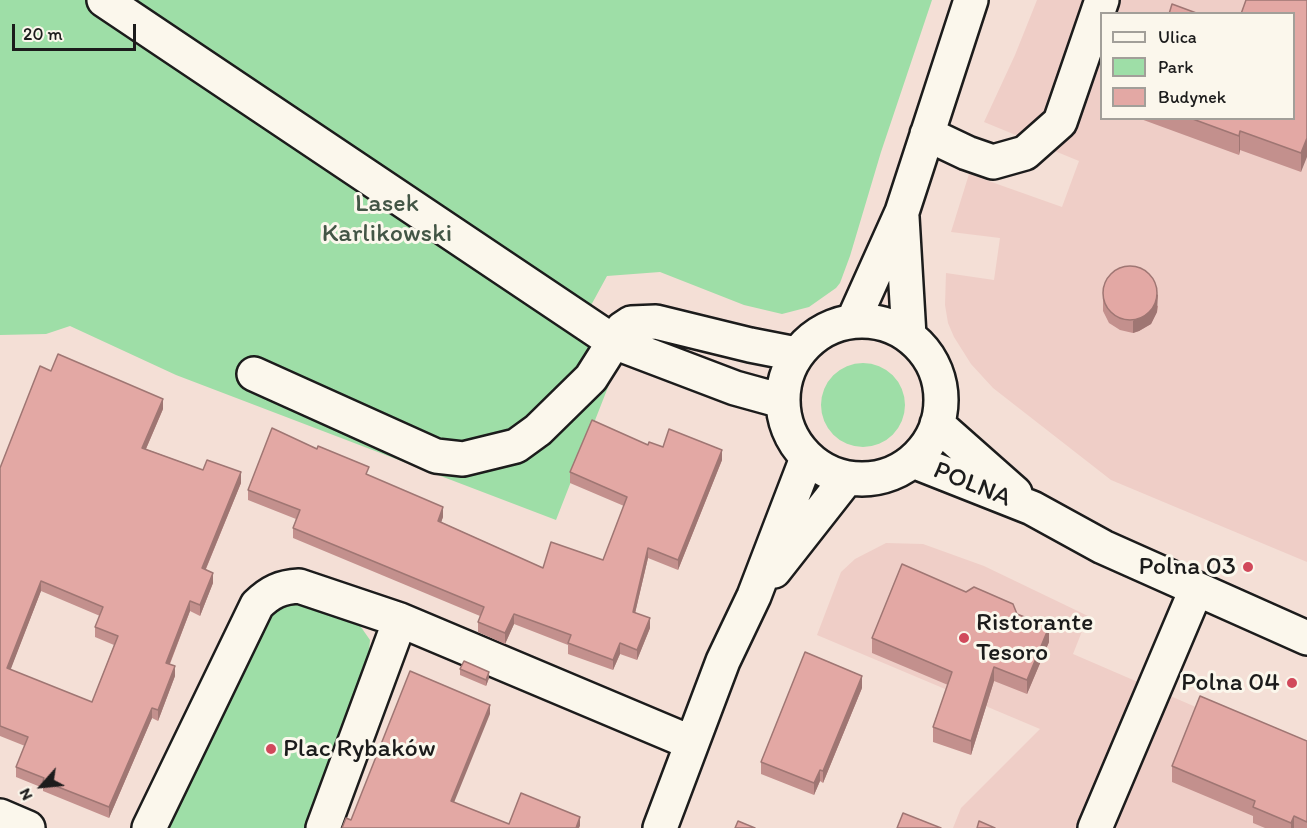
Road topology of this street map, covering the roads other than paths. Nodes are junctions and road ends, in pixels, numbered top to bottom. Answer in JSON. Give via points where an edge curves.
{"nodes":[{"id":1,"x":104,"y":0,"type":"edge"},
{"id":2,"x":971,"y":0,"type":"edge"},
{"id":3,"x":1102,"y":0,"type":"edge"},
{"id":4,"x":927,"y":134,"type":"junction"},
{"id":5,"x":902,"y":212,"type":"junction"},
{"id":6,"x":853,"y":321,"type":"junction"},
{"id":7,"x":909,"y":336,"type":"junction"},
{"id":8,"x":614,"y":342,"type":"junction"},
{"id":9,"x":796,"y":354,"type":"junction"},
{"id":10,"x":254,"y":374,"type":"dead end"},
{"id":11,"x":782,"y":400,"type":"junction"},
{"id":12,"x":937,"y":424,"type":"junction"},
{"id":13,"x":807,"y":458,"type":"junction"},
{"id":14,"x":913,"y":461,"type":"junction"},
{"id":15,"x":847,"y":478,"type":"junction"},
{"id":16,"x":1032,"y":508,"type":"junction"},
{"id":17,"x":1196,"y":590,"type":"junction"},
{"id":18,"x":754,"y":596,"type":"junction"},
{"id":19,"x":399,"y":620,"type":"junction"},
{"id":20,"x":1307,"y":638,"type":"edge"},
{"id":21,"x":692,"y":743,"type":"junction"},
{"id":22,"x":0,"y":816,"type":"edge"},
{"id":23,"x":28,"y":828,"type":"edge"},
{"id":24,"x":149,"y":828,"type":"edge"},
{"id":25,"x":323,"y":828,"type":"edge"},
{"id":26,"x":660,"y":828,"type":"edge"},
{"id":27,"x":1095,"y":828,"type":"edge"}],
"edges":[{"from":1,"to":8,"type":"street"},
{"from":2,"to":4,"type":"street"},
{"from":3,"to":4,"type":"street","via":[[1059,122],[1025,153],[993,162]]},
{"from":4,"to":5,"type":"street"},
{"from":5,"to":6,"type":"street"},
{"from":5,"to":7,"type":"street"},
{"from":6,"to":7,"type":"street","via":[[883,323]]},
{"from":6,"to":9,"type":"street","via":[[831,326],[812,337]]},
{"from":7,"to":12,"type":"street","via":[[926,353],[937,375],[941,400]]},
{"from":8,"to":9,"type":"street","via":[[631,323],[656,322]]},
{"from":8,"to":10,"type":"street","via":[[591,378],[538,430],[516,446],[462,459],[436,456]]},
{"from":8,"to":11,"type":"street","via":[[735,388]]},
{"from":9,"to":11,"type":"street","via":[[785,376]]},
{"from":11,"to":13,"type":"street","via":[[789,432]]},
{"from":12,"to":14,"type":"street"},
{"from":12,"to":16,"type":"street","name":"POLNA"},
{"from":13,"to":15,"type":"street","via":[[826,471]]},
{"from":13,"to":18,"type":"street"},
{"from":14,"to":15,"type":"street","via":[[882,477]]},
{"from":14,"to":16,"type":"street","name":"POLNA"},
{"from":15,"to":18,"type":"street"},
{"from":16,"to":17,"type":"street","name":"POLNA","via":[[1103,547]]},
{"from":17,"to":20,"type":"street","name":"POLNA"},
{"from":17,"to":27,"type":"street"},
{"from":18,"to":21,"type":"street","via":[[723,661]]},
{"from":19,"to":21,"type":"street"},
{"from":19,"to":24,"type":"street","via":[[299,586],[285,587],[264,598],[257,605]]},
{"from":19,"to":25,"type":"street"},
{"from":21,"to":26,"type":"street"},
{"from":22,"to":23,"type":"street"}]}
